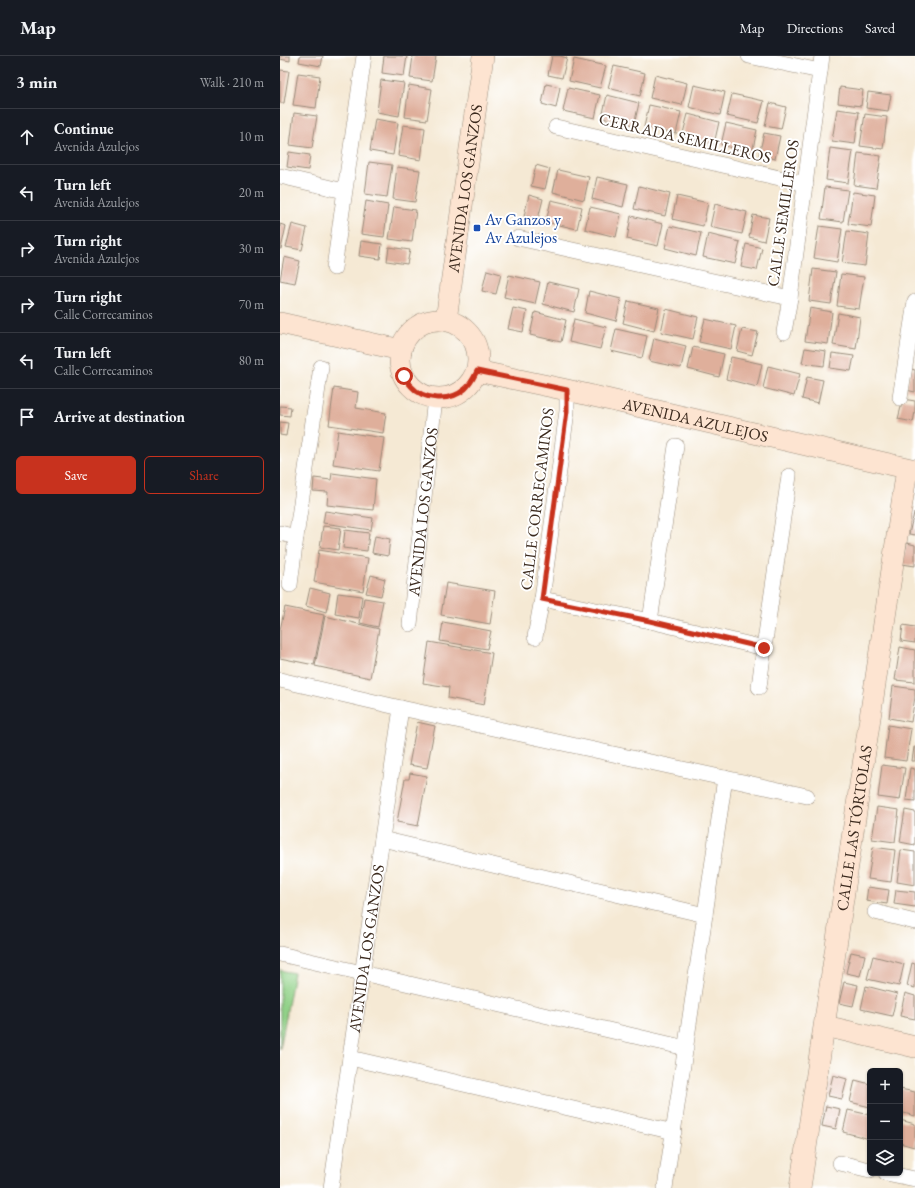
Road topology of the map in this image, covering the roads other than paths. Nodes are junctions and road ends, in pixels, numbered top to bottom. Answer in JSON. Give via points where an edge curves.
{"nodes":[{"id":1,"x":364,"y":56,"type":"edge"},
{"id":2,"x":483,"y":56,"type":"edge"},
{"id":3,"x":749,"y":56,"type":"edge"},
{"id":4,"x":822,"y":56,"type":"edge"},
{"id":5,"x":820,"y":71,"type":"junction"},
{"id":6,"x":556,"y":127,"type":"dead end"},
{"id":7,"x":280,"y":176,"type":"edge"},
{"id":8,"x":806,"y":184,"type":"junction"},
{"id":9,"x":344,"y":191,"type":"junction"},
{"id":10,"x":518,"y":238,"type":"dead end"},
{"id":11,"x":334,"y":268,"type":"dead end"},
{"id":12,"x":790,"y":298,"type":"junction"},
{"id":13,"x":915,"y":302,"type":"edge"},
{"id":14,"x":446,"y":320,"type":"junction"},
{"id":15,"x":280,"y":323,"type":"edge"},
{"id":16,"x":784,"y":332,"type":"dead end"},
{"id":17,"x":912,"y":340,"type":"edge"},
{"id":18,"x":401,"y":350,"type":"junction"},
{"id":19,"x":321,"y":367,"type":"dead end"},
{"id":20,"x":477,"y":371,"type":"junction"},
{"id":21,"x":567,"y":390,"type":"junction"},
{"id":22,"x":435,"y":398,"type":"junction"},
{"id":23,"x":900,"y":398,"type":"dead end"},
{"id":24,"x":676,"y":446,"type":"dead end"},
{"id":25,"x":911,"y":469,"type":"edge"},
{"id":26,"x":789,"y":476,"type":"dead end"},
{"id":27,"x":280,"y":533,"type":"edge"},
{"id":28,"x":296,"y":537,"type":"junction"},
{"id":29,"x":290,"y":585,"type":"dead end"},
{"id":30,"x":542,"y":599,"type":"junction"},
{"id":31,"x":650,"y":621,"type":"junction"},
{"id":32,"x":410,"y":624,"type":"dead end"},
{"id":33,"x":535,"y":637,"type":"dead end"},
{"id":34,"x":764,"y":648,"type":"junction"},
{"id":35,"x":280,"y":680,"type":"edge"},
{"id":36,"x":759,"y":687,"type":"dead end"},
{"id":37,"x":401,"y":708,"type":"junction"},
{"id":38,"x":725,"y":778,"type":"junction"},
{"id":39,"x":807,"y":796,"type":"dead end"},
{"id":40,"x":382,"y":839,"type":"junction"},
{"id":41,"x":875,"y":912,"type":"dead end"},
{"id":42,"x":705,"y":915,"type":"junction"},
{"id":43,"x":915,"y":922,"type":"edge"},
{"id":44,"x":280,"y":954,"type":"edge"},
{"id":45,"x":362,"y":974,"type":"junction"},
{"id":46,"x":825,"y":1026,"type":"junction"},
{"id":47,"x":915,"y":1047,"type":"edge"},
{"id":48,"x":686,"y":1048,"type":"junction"},
{"id":49,"x":350,"y":1058,"type":"junction"},
{"id":50,"x":674,"y":1132,"type":"junction"},
{"id":51,"x":840,"y":1163,"type":"dead end"},
{"id":52,"x":867,"y":1169,"type":"edge"},
{"id":53,"x":900,"y":1176,"type":"edge"},
{"id":54,"x":915,"y":1179,"type":"edge"},
{"id":55,"x":331,"y":1188,"type":"edge"},
{"id":56,"x":666,"y":1188,"type":"edge"},
{"id":57,"x":800,"y":1188,"type":"edge"},
{"id":58,"x":914,"y":1188,"type":"edge"}],
"edges":[{"from":1,"to":9,"type":"street"},
{"from":2,"to":14,"type":"street","name":"AVENIDA LOS GANZOS"},
{"from":3,"to":5,"type":"street"},
{"from":4,"to":5,"type":"street"},
{"from":5,"to":8,"type":"street","name":"CALLE SEMILLEROS"},
{"from":6,"to":8,"type":"street","name":"CERRADA SEMILLEROS"},
{"from":7,"to":9,"type":"street"},
{"from":8,"to":12,"type":"street","name":"CALLE SEMILLEROS"},
{"from":9,"to":11,"type":"street"},
{"from":10,"to":12,"type":"street","name":"CALLE SEMILLEROS"},
{"from":12,"to":16,"type":"street"},
{"from":13,"to":17,"type":"street"},
{"from":14,"to":18,"type":"street","via":[[422,323],[412,330]]},
{"from":14,"to":20,"type":"street","via":[[466,330],[473,339],[477,349]]},
{"from":15,"to":18,"type":"street"},
{"from":17,"to":23,"type":"street"},
{"from":18,"to":22,"type":"street","via":[[400,364],[411,387],[422,395]]},
{"from":19,"to":28,"type":"street"},
{"from":20,"to":21,"type":"street","name":"AVENIDA AZULEJOS"},
{"from":20,"to":22,"type":"street","via":[[465,389],[456,395]]},
{"from":21,"to":25,"type":"street","name":"AVENIDA AZULEJOS"},
{"from":21,"to":30,"type":"street","name":"CALLE CORRECAMINOS","via":[[567,411]]},
{"from":22,"to":32,"type":"street","name":"AVENIDA LOS GANZOS"},
{"from":24,"to":31,"type":"street"},
{"from":25,"to":46,"type":"street","name":"CALLE LAS TÓRTOLAS"},
{"from":26,"to":34,"type":"street"},
{"from":27,"to":28,"type":"street"},
{"from":28,"to":29,"type":"street"},
{"from":30,"to":31,"type":"street","name":"CALLE CORRECAMINOS"},
{"from":30,"to":33,"type":"street"},
{"from":31,"to":34,"type":"street","name":"CALLE CORRECAMINOS"},
{"from":34,"to":36,"type":"street"},
{"from":35,"to":37,"type":"street"},
{"from":37,"to":38,"type":"street"},
{"from":37,"to":40,"type":"street","name":"AVENIDA LOS GANZOS"},
{"from":38,"to":39,"type":"street"},
{"from":38,"to":42,"type":"street"},
{"from":40,"to":42,"type":"street"},
{"from":40,"to":45,"type":"street","name":"AVENIDA LOS GANZOS"},
{"from":41,"to":43,"type":"street"},
{"from":42,"to":48,"type":"street"},
{"from":44,"to":45,"type":"street"},
{"from":45,"to":48,"type":"street"},
{"from":45,"to":49,"type":"street","name":"AVENIDA LOS GANZOS"},
{"from":46,"to":47,"type":"street"},
{"from":46,"to":57,"type":"street","name":"CALLE LAS TÓRTOLAS"},
{"from":48,"to":50,"type":"street"},
{"from":49,"to":50,"type":"street"},
{"from":49,"to":55,"type":"street","name":"AVENIDA LOS GANZOS"},
{"from":50,"to":56,"type":"street"},
{"from":51,"to":52,"type":"street"},
{"from":53,"to":54,"type":"street"},
{"from":54,"to":58,"type":"street"}]}
